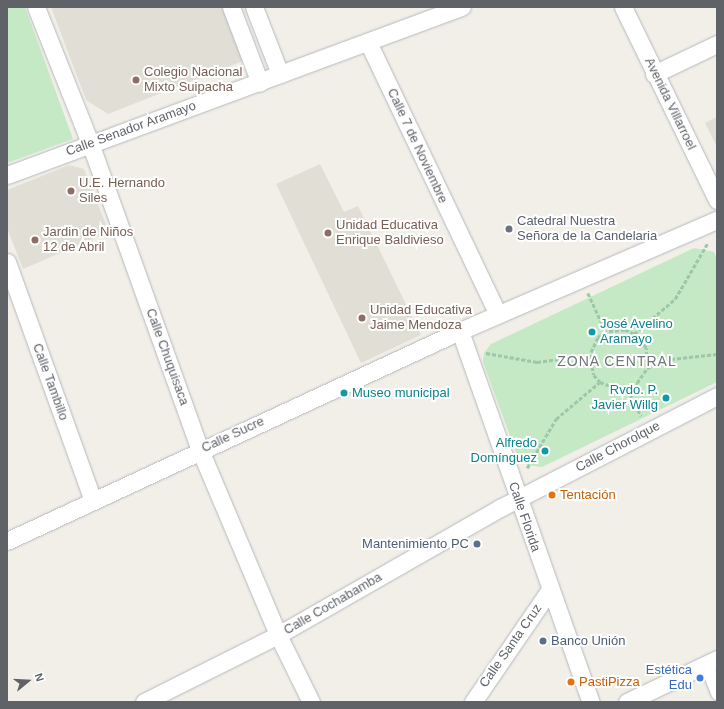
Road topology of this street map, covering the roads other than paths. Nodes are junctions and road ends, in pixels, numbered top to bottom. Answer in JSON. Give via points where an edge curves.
{"nodes":[{"id":1,"x":36,"y":7,"type":"edge"},
{"id":2,"x":231,"y":7,"type":"edge"},
{"id":3,"x":254,"y":7,"type":"edge"},
{"id":4,"x":462,"y":7,"type":"edge"},
{"id":5,"x":623,"y":7,"type":"edge"},
{"id":6,"x":368,"y":42,"type":"junction"},
{"id":7,"x":717,"y":44,"type":"edge"},
{"id":8,"x":280,"y":74,"type":"junction"},
{"id":9,"x":654,"y":74,"type":"junction"},
{"id":10,"x":260,"y":83,"type":"junction"},
{"id":11,"x":90,"y":143,"type":"junction"},
{"id":12,"x":7,"y":175,"type":"edge"},
{"id":13,"x":717,"y":200,"type":"edge"},
{"id":14,"x":717,"y":220,"type":"edge"},
{"id":15,"x":7,"y":262,"type":"edge"},
{"id":16,"x":498,"y":314,"type":"junction"},
{"id":17,"x":460,"y":331,"type":"junction"},
{"id":18,"x":717,"y":396,"type":"edge"},
{"id":19,"x":200,"y":450,"type":"junction"},
{"id":20,"x":518,"y":499,"type":"junction"},
{"id":21,"x":93,"y":501,"type":"junction"},
{"id":22,"x":7,"y":541,"type":"edge"},
{"id":23,"x":549,"y":591,"type":"junction"},
{"id":24,"x":278,"y":635,"type":"junction"},
{"id":25,"x":711,"y":662,"type":"edge"},
{"id":26,"x":717,"y":693,"type":"edge"},
{"id":27,"x":144,"y":702,"type":"edge"},
{"id":28,"x":311,"y":702,"type":"edge"},
{"id":29,"x":473,"y":702,"type":"edge"},
{"id":30,"x":591,"y":702,"type":"edge"},
{"id":31,"x":627,"y":702,"type":"edge"}],
"edges":[{"from":1,"to":11,"type":"street","name":"Calle Chuquisaca"},
{"from":2,"to":10,"type":"street"},
{"from":3,"to":8,"type":"street"},
{"from":4,"to":6,"type":"street","name":"Calle Senador Aramayo"},
{"from":5,"to":9,"type":"street","name":"Avenida Villarroel"},
{"from":6,"to":8,"type":"street","name":"Calle Senador Aramayo"},
{"from":6,"to":16,"type":"street","name":"Calle 7 de Noviembre"},
{"from":7,"to":9,"type":"street"},
{"from":8,"to":10,"type":"street","name":"Calle Senador Aramayo"},
{"from":9,"to":13,"type":"street","name":"Avenida Villarroel"},
{"from":10,"to":11,"type":"street","name":"Calle Senador Aramayo"},
{"from":11,"to":12,"type":"street","name":"Calle Senador Aramayo"},
{"from":11,"to":19,"type":"street","name":"Calle Chuquisaca"},
{"from":14,"to":16,"type":"street","name":"Calle Sucre"},
{"from":15,"to":21,"type":"street","name":"Calle Tambillo"},
{"from":16,"to":17,"type":"street","name":"Calle Sucre"},
{"from":17,"to":19,"type":"street","name":"Calle Sucre"},
{"from":17,"to":20,"type":"street","name":"Calle Florida"},
{"from":18,"to":20,"type":"street","name":"Calle Chorolque"},
{"from":19,"to":21,"type":"street","name":"Calle Sucre"},
{"from":19,"to":24,"type":"street","name":"Calle Chuquisaca"},
{"from":20,"to":23,"type":"street","name":"Calle Florida"},
{"from":20,"to":24,"type":"street","name":"Calle Cochabamba"},
{"from":21,"to":22,"type":"street","name":"Calle Sucre"},
{"from":23,"to":29,"type":"street","name":"Calle Santa Cruz"},
{"from":23,"to":30,"type":"street","name":"Calle Florida"},
{"from":24,"to":27,"type":"street","name":"Calle Cochabamba"},
{"from":24,"to":28,"type":"street","name":"Calle Chuquisaca"},
{"from":25,"to":26,"type":"street"},
{"from":25,"to":31,"type":"street"}]}
